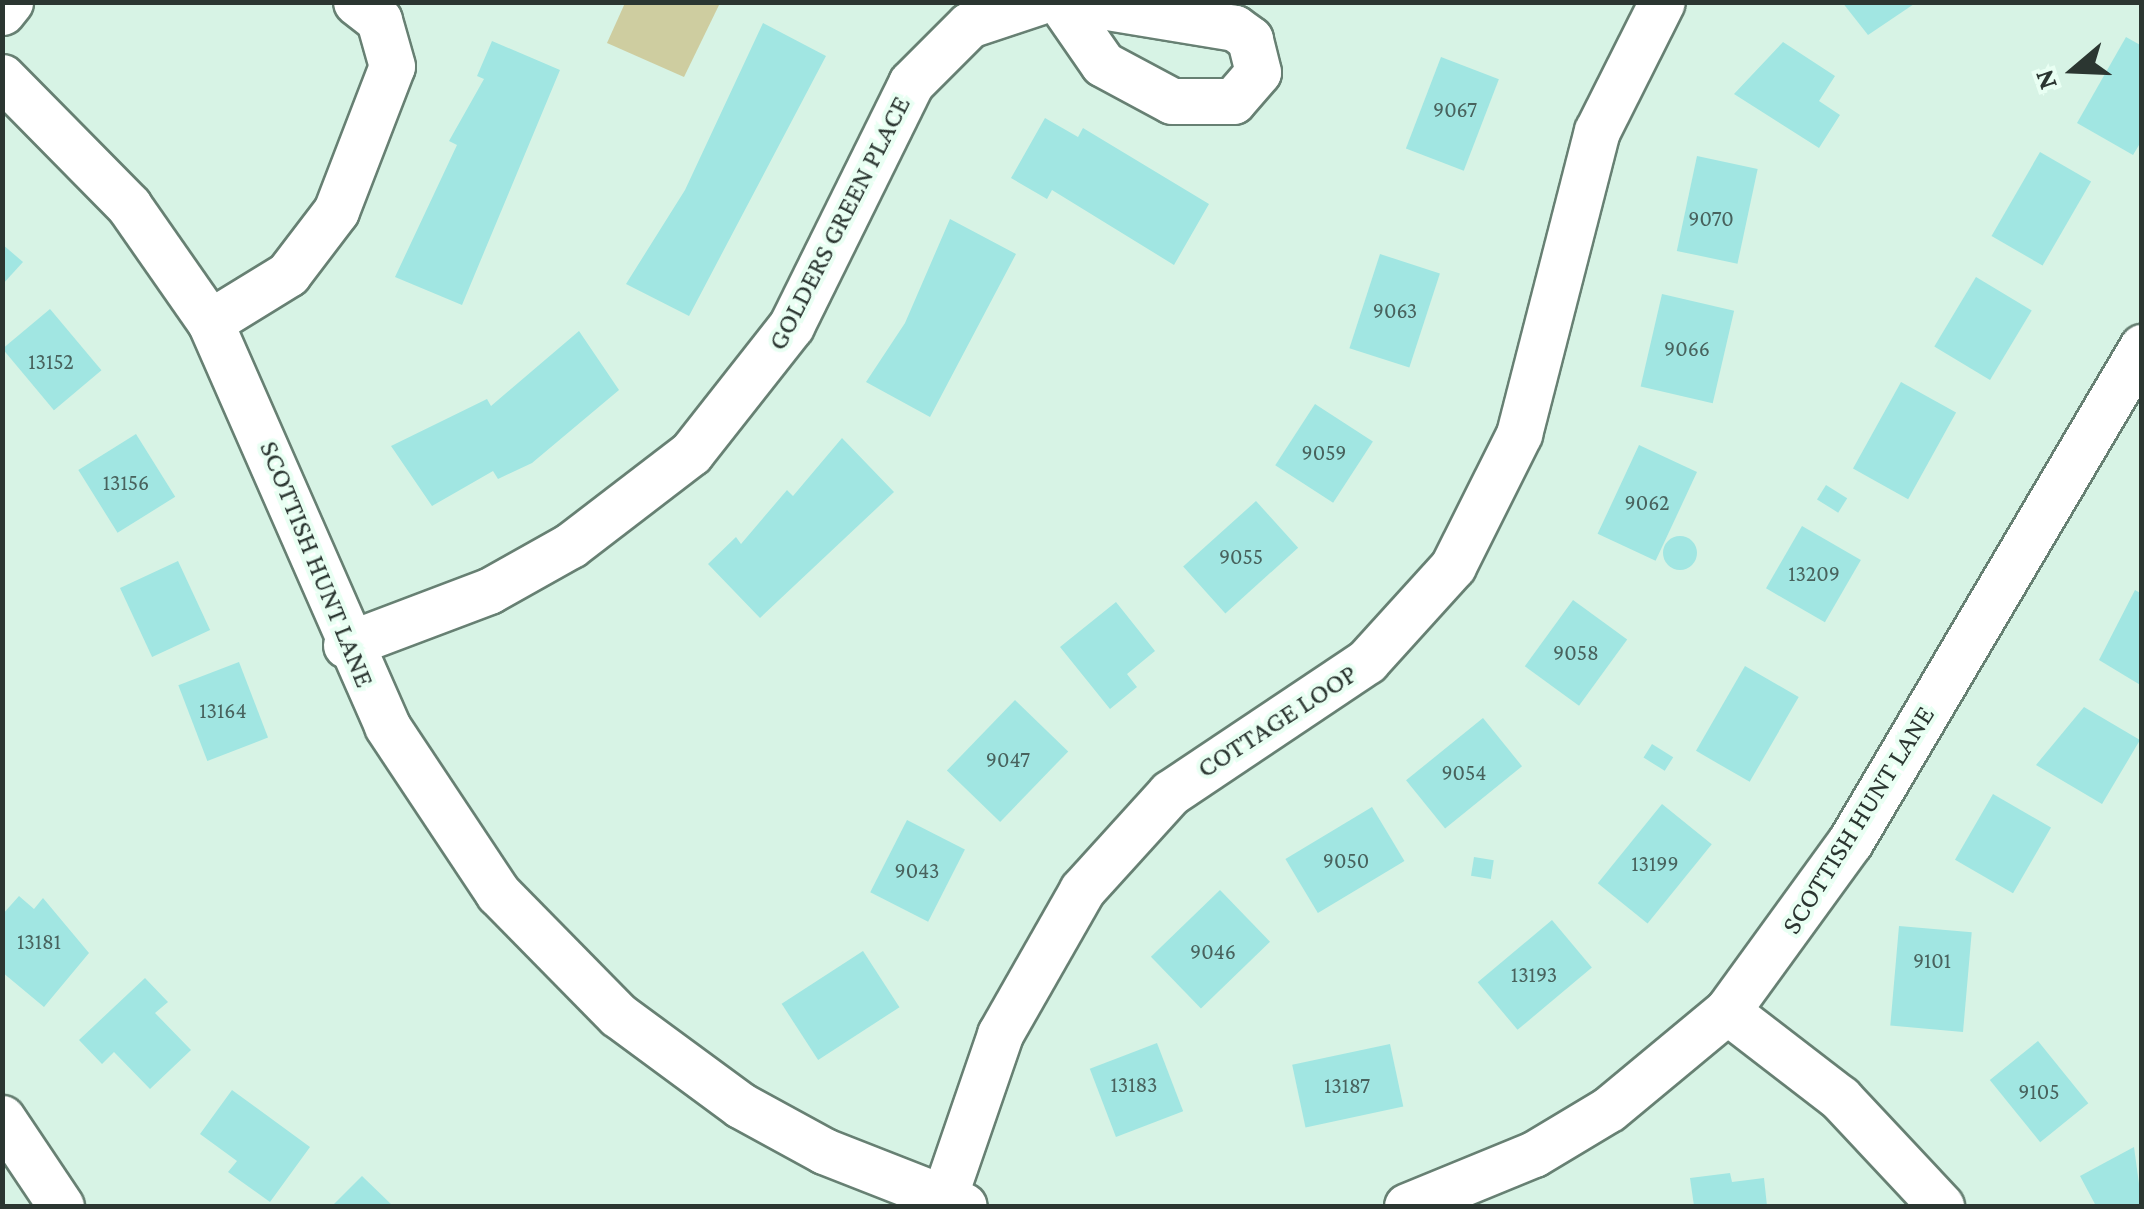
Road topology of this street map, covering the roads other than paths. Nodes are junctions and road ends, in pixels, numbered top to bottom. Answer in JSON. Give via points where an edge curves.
{"nodes":[{"id":1,"x":10,"y":2,"type":"edge"},
{"id":2,"x":356,"y":2,"type":"edge"},
{"id":3,"x":1038,"y":2,"type":"edge"},
{"id":4,"x":1060,"y":2,"type":"edge"},
{"id":5,"x":1077,"y":2,"type":"edge"},
{"id":6,"x":1662,"y":2,"type":"edge"},
{"id":7,"x":2,"y":12,"type":"edge"},
{"id":8,"x":2,"y":77,"type":"edge"},
{"id":9,"x":210,"y":322,"type":"junction"},
{"id":10,"x":2142,"y":347,"type":"edge"},
{"id":11,"x":346,"y":644,"type":"junction"},
{"id":12,"x":1726,"y":1011,"type":"junction"},
{"id":13,"x":2,"y":1118,"type":"edge"},
{"id":14,"x":953,"y":1203,"type":"edge"},
{"id":15,"x":60,"y":1206,"type":"edge"},
{"id":16,"x":1407,"y":1206,"type":"edge"},
{"id":17,"x":1942,"y":1206,"type":"edge"}],
"edges":[{"from":1,"to":7,"type":"street"},
{"from":2,"to":9,"type":"street","via":[[379,20],[392,66],[336,211],[288,274]]},
{"from":3,"to":11,"type":"street","name":"GOLDERS GREEN PLACE","via":[[969,26],[911,82],[791,326],[691,453],[571,544],[489,591]]},
{"from":4,"to":5,"type":"street","via":[[1103,64],[1172,101],[1233,101],[1258,72],[1250,39],[1235,28]]},
{"from":6,"to":14,"type":"street","name":"COTTAGE LOOP","via":[[1596,132],[1519,434],[1452,566],[1367,662],[1170,793],[1082,890],[1000,1034]]},
{"from":8,"to":9,"type":"street","name":"SCOTTISH HUNT LANE","via":[[128,206]]},
{"from":9,"to":11,"type":"street","name":"SCOTTISH HUNT LANE"},
{"from":10,"to":12,"type":"street","name":"SCOTTISH HUNT LANE","via":[[1850,842]]},
{"from":11,"to":14,"type":"street","name":"SCOTTISH HUNT LANE","via":[[438,812],[576,976],[740,1105]]},
{"from":12,"to":16,"type":"street","name":"SCOTTISH HUNT LANE","via":[[1610,1110],[1534,1154]]},
{"from":12,"to":17,"type":"street","via":[[1840,1098]]},
{"from":13,"to":15,"type":"street"}]}
